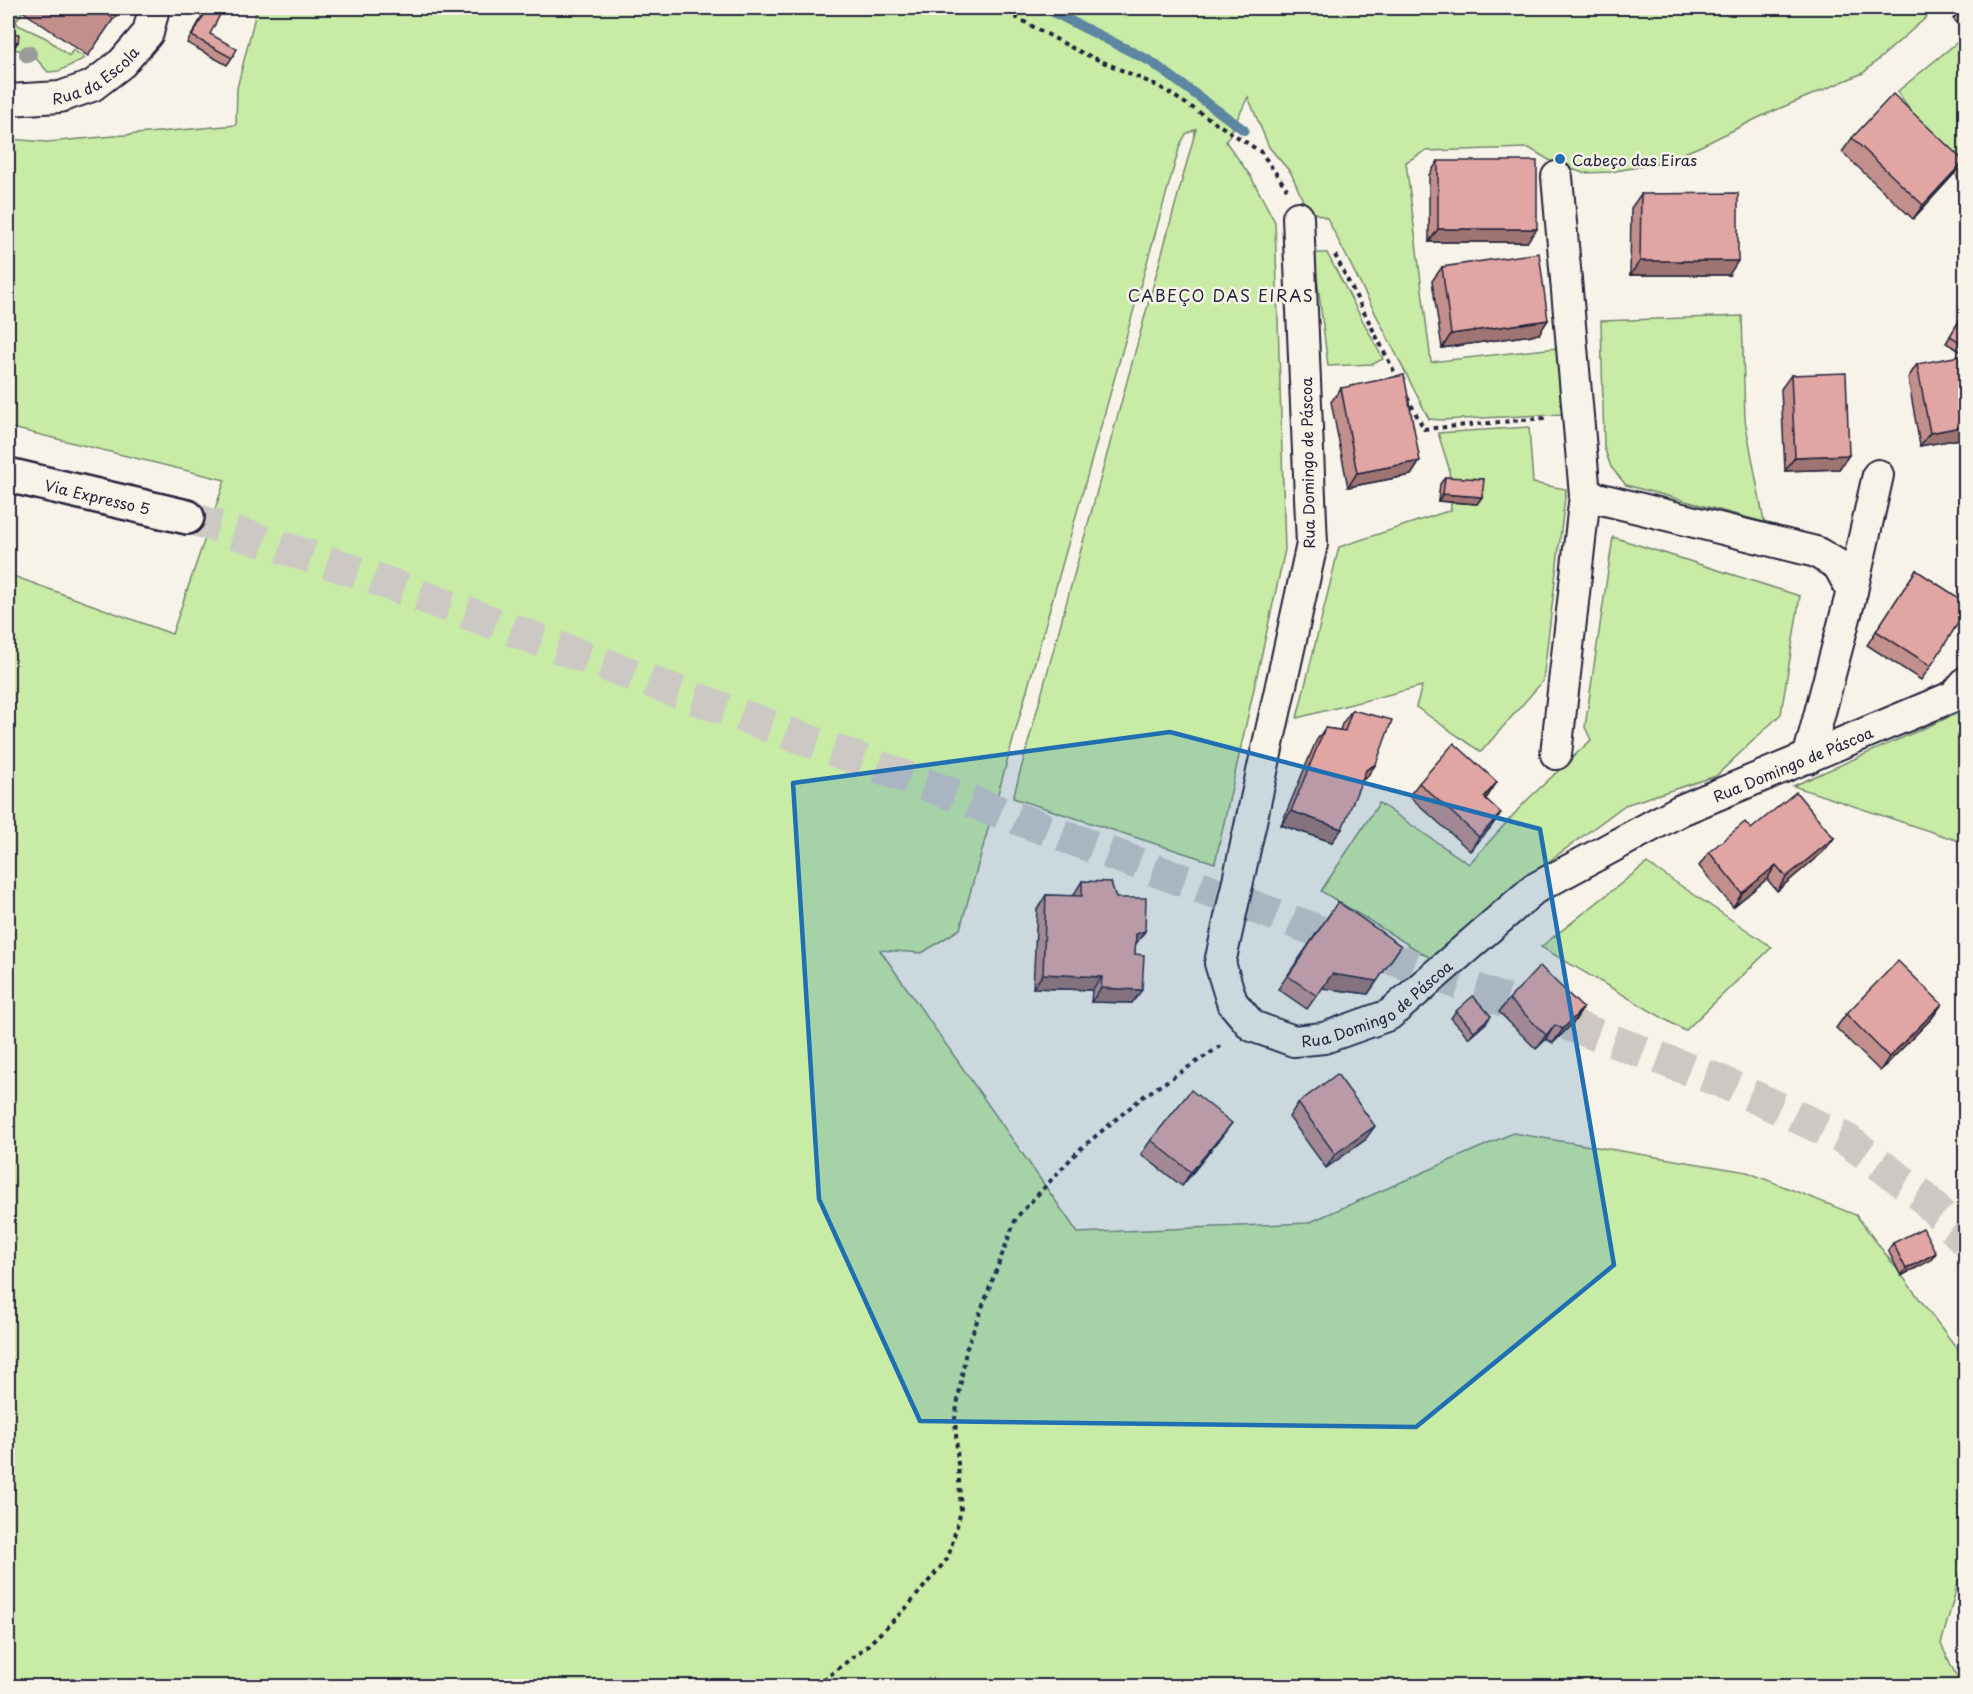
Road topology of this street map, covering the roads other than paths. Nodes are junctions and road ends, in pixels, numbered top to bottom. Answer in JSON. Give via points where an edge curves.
{"nodes":[{"id":1,"x":154,"y":8,"type":"edge"},
{"id":2,"x":8,"y":100,"type":"edge"},
{"id":3,"x":1557,"y":177,"type":"dead end"},
{"id":4,"x":1298,"y":217,"type":"road end"},
{"id":5,"x":8,"y":475,"type":"edge"},
{"id":6,"x":1878,"y":475,"type":"dead end"},
{"id":7,"x":1586,"y":495,"type":"junction"},
{"id":8,"x":187,"y":517,"type":"tunnel mouth"},
{"id":9,"x":1852,"y":591,"type":"junction"},
{"id":10,"x":1965,"y":682,"type":"edge"},
{"id":11,"x":1557,"y":754,"type":"dead end"},
{"id":12,"x":1808,"y":758,"type":"junction"}],
"edges":[{"from":1,"to":2,"type":"street","name":"Rua da Escola","via":[[148,33],[122,63],[92,86],[60,97]]},
{"from":3,"to":7,"type":"street"},
{"from":4,"to":12,"type":"street","name":"Rua Domingo de Páscoa","via":[[1311,544],[1220,963],[1232,1002],[1252,1026],[1294,1041],[1324,1038],[1389,1015],[1534,889],[1681,810]]},
{"from":5,"to":8,"type":"main road","name":"Via Expresso 5"},
{"from":6,"to":9,"type":"street"},
{"from":7,"to":9,"type":"street","via":[[1816,552],[1838,565]]},
{"from":7,"to":11,"type":"street"},
{"from":9,"to":12,"type":"street"},
{"from":10,"to":12,"type":"street","name":"Rua Domingo de Páscoa","via":[[1954,696]]}]}
